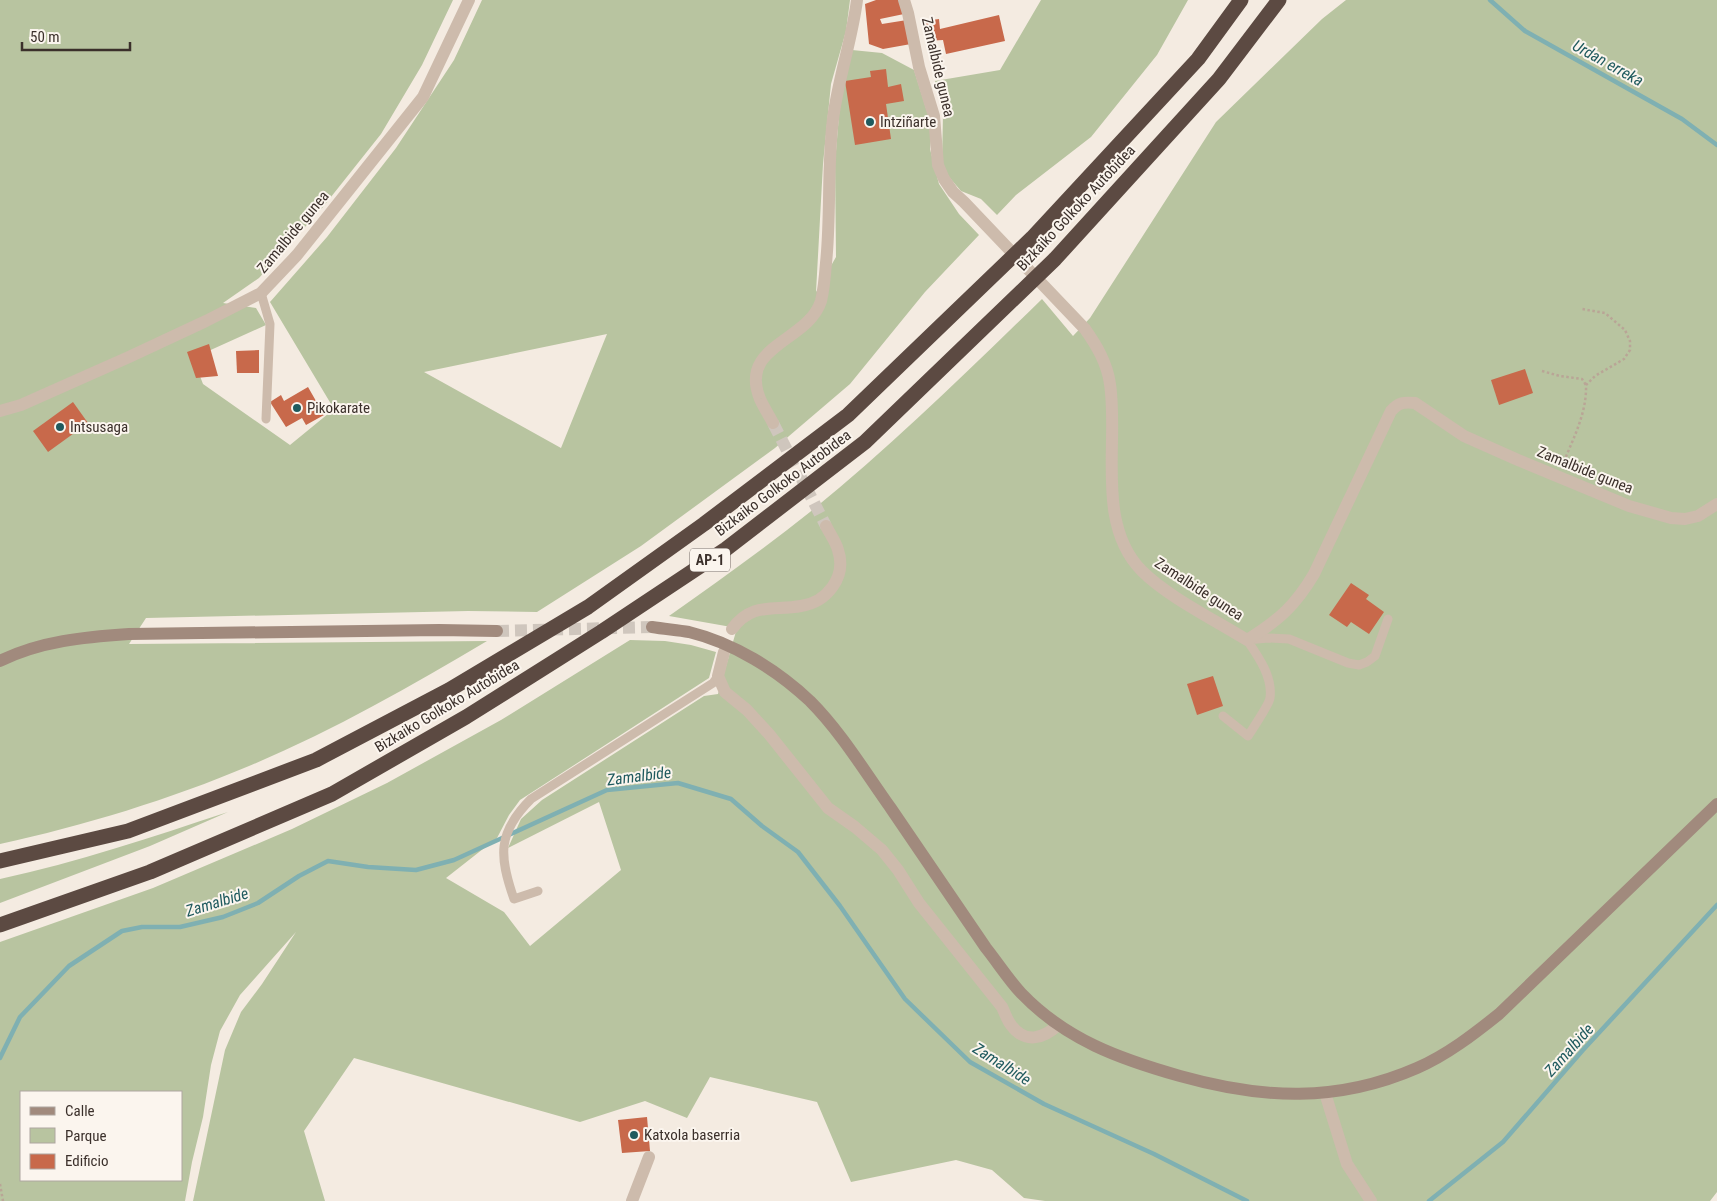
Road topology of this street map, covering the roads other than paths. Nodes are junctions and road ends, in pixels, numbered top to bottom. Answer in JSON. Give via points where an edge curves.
{"nodes":[{"id":1,"x":469,"y":0,"type":"edge"},
{"id":2,"x":857,"y":0,"type":"edge"},
{"id":3,"x":904,"y":0,"type":"edge"},
{"id":4,"x":1241,"y":0,"type":"edge"},
{"id":5,"x":1279,"y":0,"type":"edge"},
{"id":6,"x":261,"y":293,"type":"junction"},
{"id":7,"x":0,"y":411,"type":"edge"},
{"id":8,"x":266,"y":419,"type":"dead end"},
{"id":9,"x":773,"y":423,"type":"tunnel mouth"},
{"id":10,"x":1717,"y":504,"type":"edge"},
{"id":11,"x":826,"y":526,"type":"tunnel mouth"},
{"id":12,"x":1388,"y":619,"type":"dead end"},
{"id":13,"x":652,"y":627,"type":"tunnel mouth"},
{"id":14,"x":732,"y":630,"type":"dead end"},
{"id":15,"x":497,"y":631,"type":"tunnel mouth"},
{"id":16,"x":1247,"y":640,"type":"junction"},
{"id":17,"x":724,"y":652,"type":"dead end"},
{"id":18,"x":0,"y":661,"type":"edge"},
{"id":19,"x":718,"y":676,"type":"junction"},
{"id":20,"x":1223,"y":716,"type":"dead end"},
{"id":21,"x":1717,"y":804,"type":"edge"},
{"id":22,"x":0,"y":860,"type":"edge"},
{"id":23,"x":538,"y":891,"type":"dead end"},
{"id":24,"x":0,"y":924,"type":"edge"},
{"id":25,"x":1058,"y":1025,"type":"junction"},
{"id":26,"x":1326,"y":1093,"type":"junction"},
{"id":27,"x":649,"y":1157,"type":"dead end"},
{"id":28,"x":632,"y":1201,"type":"edge"},
{"id":29,"x":1371,"y":1201,"type":"edge"}],
"edges":[{"from":1,"to":6,"type":"street","name":"Zamalbide gunea","via":[[423,97],[297,255]]},
{"from":2,"to":9,"type":"street","via":[[833,119],[829,231],[820,301],[815,314],[804,327],[766,353],[757,374],[760,399]]},
{"from":3,"to":16,"type":"street","name":"Zamalbide gunea","via":[[934,116],[938,166],[944,179],[1085,329],[1100,351],[1110,385],[1115,515],[1130,556],[1160,586]]},
{"from":4,"to":22,"type":"highway","name":"Bizkaiko Golkoko Autobidea","number":"AP-1","via":[[1198,59],[1032,238],[848,415],[588,607],[449,690],[316,760],[128,831]]},
{"from":5,"to":24,"type":"highway","name":"Bizkaiko Golkoko Autobidea","number":"AP-1","via":[[1219,79],[1055,258],[865,442],[726,549],[466,717],[332,794],[150,872]]},
{"from":6,"to":7,"type":"street","name":"Zamalbide gunea","via":[[137,353],[21,405]]},
{"from":6,"to":8,"type":"lane","via":[[270,324]]},
{"from":10,"to":16,"type":"street","name":"Zamalbide gunea","via":[[1698,516],[1685,519],[1629,506],[1464,436],[1415,403],[1398,403],[1391,411],[1302,594],[1288,610]]},
{"from":11,"to":14,"type":"street","via":[[840,562],[833,588],[808,604],[760,609],[739,620]]},
{"from":12,"to":16,"type":"lane","via":[[1375,656],[1359,665],[1289,639]]},
{"from":13,"to":25,"type":"main road","via":[[689,632],[748,655],[810,702],[853,755],[986,948],[1022,993]]},
{"from":15,"to":18,"type":"main road","via":[[129,634],[59,642]]},
{"from":16,"to":20,"type":"lane","via":[[1263,664],[1270,699],[1248,736]]},
{"from":17,"to":19,"type":"street"},
{"from":19,"to":23,"type":"lane","via":[[713,683],[531,799],[516,814],[505,836],[506,878],[514,900]]},
{"from":19,"to":25,"type":"street","via":[[726,692],[769,734],[828,808],[882,850],[919,903],[1002,1007],[1011,1026],[1024,1036],[1038,1038]]},
{"from":21,"to":26,"type":"main road","via":[[1499,1014],[1473,1035],[1417,1068],[1360,1087]]},
{"from":25,"to":26,"type":"main road","via":[[1079,1039],[1122,1058],[1194,1080],[1252,1092]]},
{"from":26,"to":29,"type":"street","via":[[1347,1164]]},
{"from":27,"to":28,"type":"street"}]}
